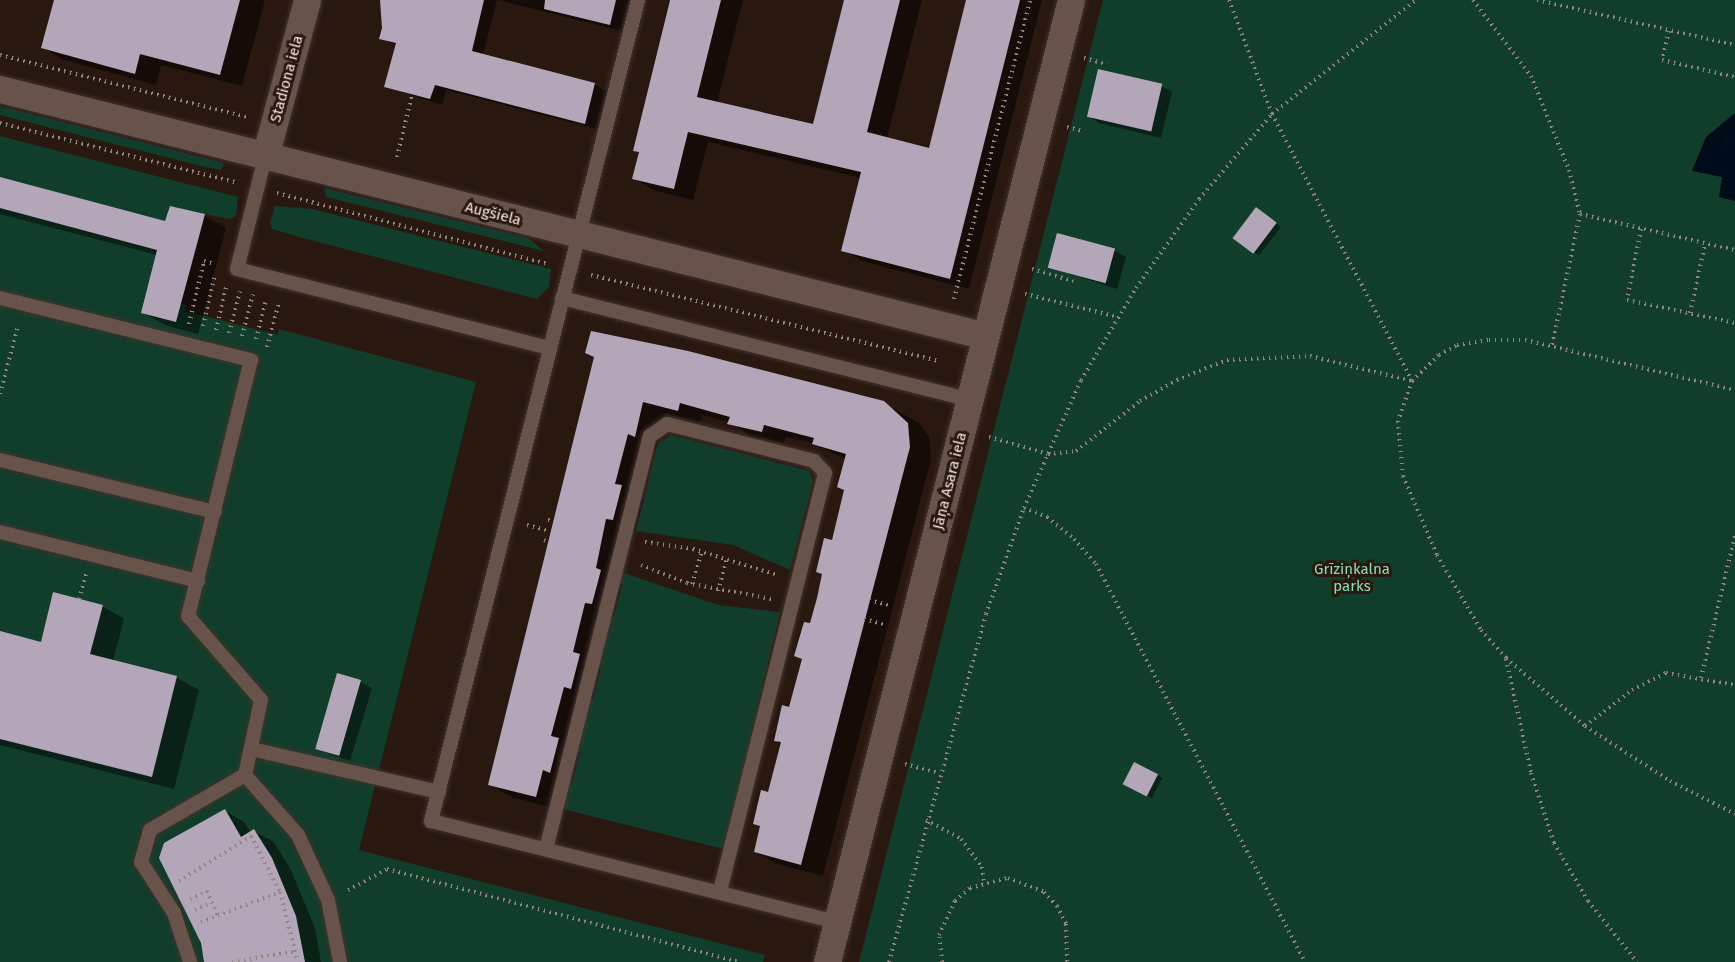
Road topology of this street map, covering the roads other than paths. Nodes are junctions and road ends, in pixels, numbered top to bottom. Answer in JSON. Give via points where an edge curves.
{"nodes":[{"id":1,"x":307,"y":0,"type":"edge"},
{"id":2,"x":638,"y":0,"type":"edge"},
{"id":3,"x":1071,"y":0,"type":"edge"},
{"id":4,"x":0,"y":89,"type":"edge"},
{"id":5,"x":266,"y":157,"type":"junction"},
{"id":6,"x":578,"y":235,"type":"junction"},
{"id":7,"x":0,"y":297,"type":"edge"},
{"id":8,"x":562,"y":298,"type":"junction"},
{"id":9,"x":986,"y":336,"type":"junction"},
{"id":10,"x":549,"y":348,"type":"junction"},
{"id":11,"x":970,"y":400,"type":"junction"},
{"id":12,"x":0,"y":460,"type":"edge"},
{"id":13,"x":215,"y":512,"type":"junction"},
{"id":14,"x":0,"y":532,"type":"edge"},
{"id":15,"x":198,"y":580,"type":"junction"},
{"id":16,"x":251,"y":750,"type":"junction"},
{"id":17,"x":245,"y":775,"type":"junction"},
{"id":18,"x":439,"y":792,"type":"junction"},
{"id":19,"x":546,"y":849,"type":"junction"},
{"id":20,"x":720,"y":892,"type":"junction"},
{"id":21,"x":837,"y":922,"type":"junction"},
{"id":22,"x":190,"y":962,"type":"edge"},
{"id":23,"x":340,"y":962,"type":"edge"},
{"id":24,"x":827,"y":962,"type":"edge"}],
"edges":[{"from":1,"to":5,"type":"street","name":"Stadiona iela"},
{"from":2,"to":6,"type":"lane"},
{"from":3,"to":9,"type":"street","name":"Jāņa Asara iela"},
{"from":4,"to":5,"type":"street","name":"Augšiela"},
{"from":5,"to":6,"type":"street","name":"Augšiela"},
{"from":5,"to":10,"type":"lane","via":[[257,188],[255,274]]},
{"from":6,"to":8,"type":"lane"},
{"from":6,"to":9,"type":"street","name":"Augšiela"},
{"from":7,"to":13,"type":"lane","via":[[222,353]]},
{"from":8,"to":10,"type":"lane"},
{"from":8,"to":11,"type":"lane"},
{"from":9,"to":11,"type":"street","name":"Jāņa Asara iela"},
{"from":10,"to":18,"type":"lane"},
{"from":11,"to":21,"type":"street","name":"Jāņa Asara iela"},
{"from":12,"to":13,"type":"lane"},
{"from":13,"to":15,"type":"lane"},
{"from":14,"to":15,"type":"lane"},
{"from":15,"to":16,"type":"lane","via":[[188,616],[261,700]]},
{"from":16,"to":17,"type":"lane"},
{"from":16,"to":18,"type":"lane"},
{"from":17,"to":22,"type":"lane","via":[[150,830],[141,862],[174,913]]},
{"from":17,"to":23,"type":"lane","via":[[298,835],[328,900]]},
{"from":18,"to":19,"type":"lane","via":[[431,821]]},
{"from":19,"to":20,"type":"lane"},
{"from":19,"to":20,"type":"lane","via":[[650,436],[661,424],[814,461],[825,473]]},
{"from":20,"to":21,"type":"lane"},
{"from":21,"to":24,"type":"street","name":"Jāņa Asara iela"}]}
